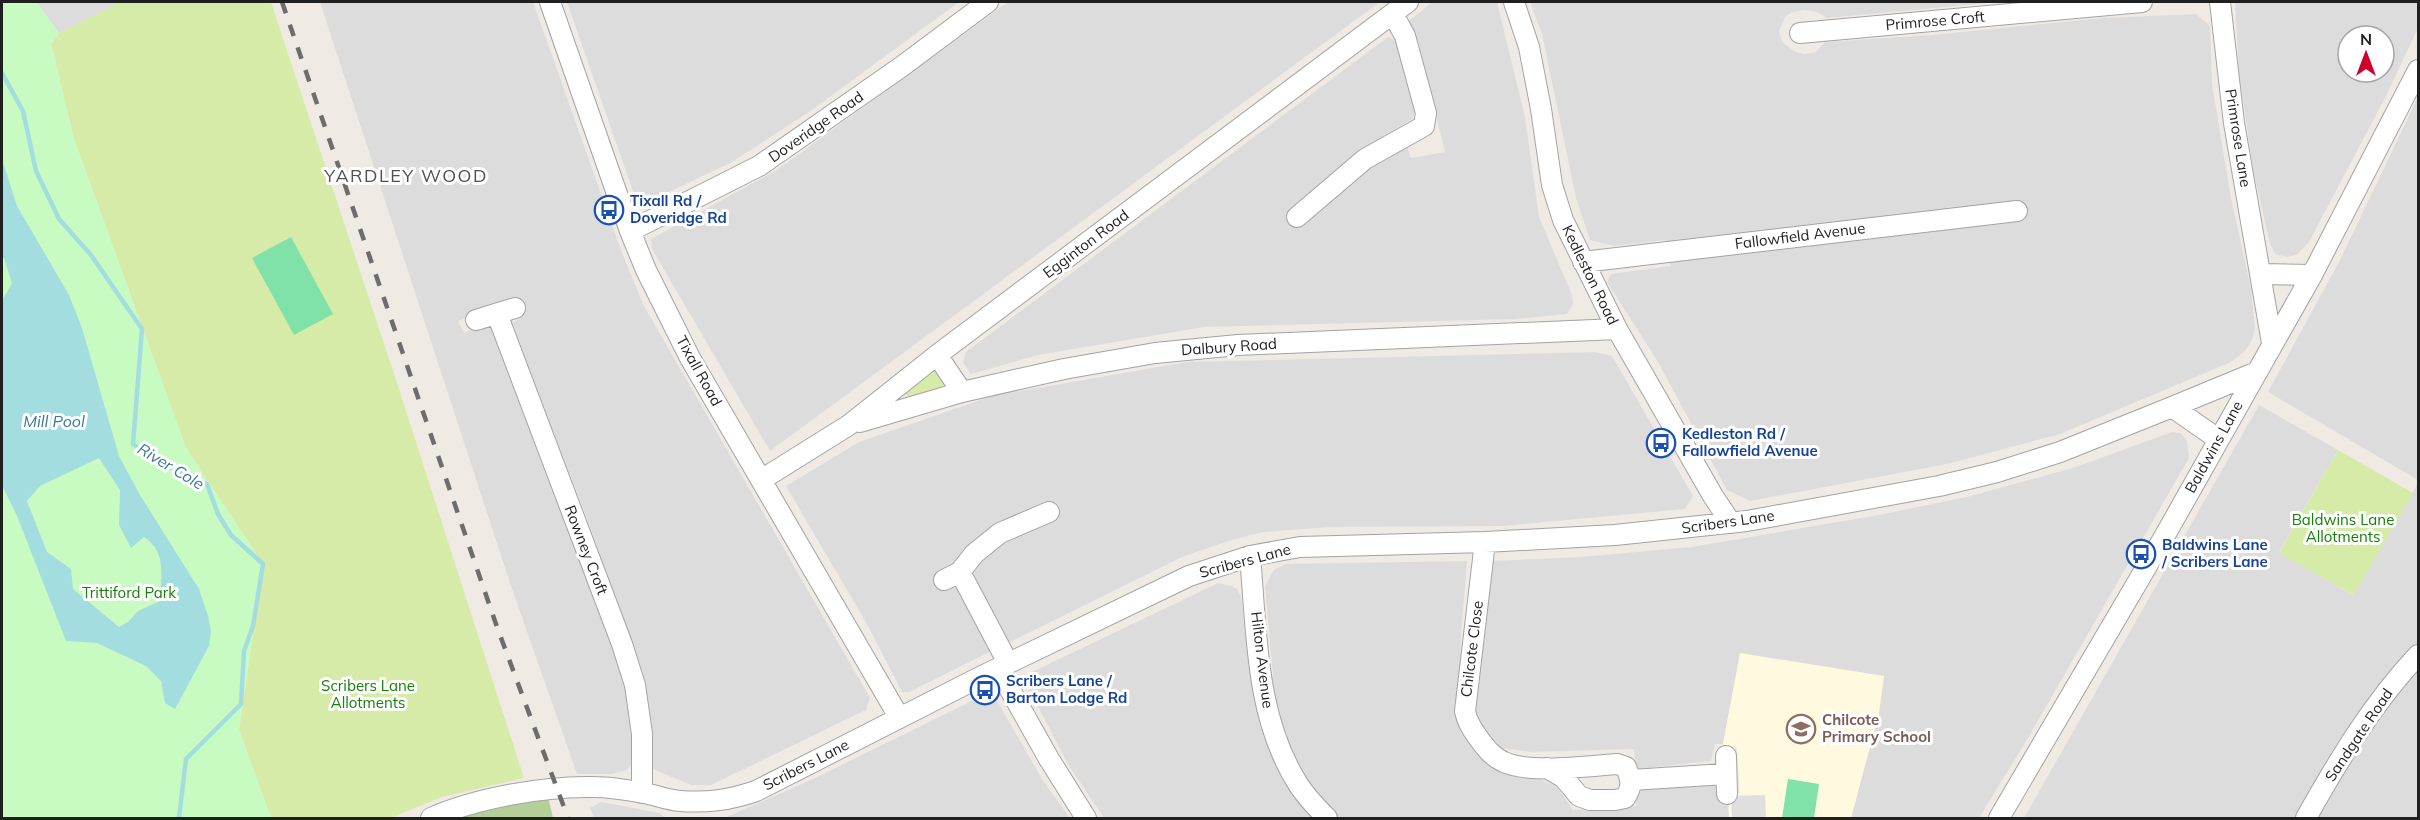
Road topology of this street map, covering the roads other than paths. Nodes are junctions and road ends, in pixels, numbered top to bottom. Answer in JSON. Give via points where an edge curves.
{"nodes":[{"id":1,"x":550,"y":2,"type":"edge"},
{"id":2,"x":988,"y":2,"type":"edge"},
{"id":3,"x":1408,"y":2,"type":"edge"},
{"id":4,"x":1514,"y":2,"type":"edge"},
{"id":5,"x":2142,"y":2,"type":"edge"},
{"id":6,"x":2220,"y":2,"type":"edge"},
{"id":7,"x":1393,"y":14,"type":"junction"},
{"id":8,"x":1800,"y":33,"type":"dead end"},
{"id":9,"x":2418,"y":70,"type":"edge"},
{"id":10,"x":2017,"y":211,"type":"dead end"},
{"id":11,"x":1297,"y":217,"type":"dead end"},
{"id":12,"x":630,"y":231,"type":"junction"},
{"id":13,"x":1582,"y":262,"type":"junction"},
{"id":14,"x":2260,"y":274,"type":"junction"},
{"id":15,"x":2312,"y":275,"type":"junction"},
{"id":16,"x":476,"y":320,"type":"dead end"},
{"id":17,"x":1617,"y":329,"type":"junction"},
{"id":18,"x":2272,"y":343,"type":"junction"},
{"id":19,"x":937,"y":355,"type":"junction"},
{"id":20,"x":2257,"y":372,"type":"junction"},
{"id":21,"x":962,"y":392,"type":"junction"},
{"id":22,"x":2172,"y":407,"type":"junction"},
{"id":23,"x":849,"y":425,"type":"junction"},
{"id":24,"x":2218,"y":439,"type":"junction"},
{"id":25,"x":761,"y":480,"type":"junction"},
{"id":26,"x":1049,"y":512,"type":"dead end"},
{"id":27,"x":1731,"y":523,"type":"junction"},
{"id":28,"x":1485,"y":542,"type":"junction"},
{"id":29,"x":1250,"y":556,"type":"junction"},
{"id":30,"x":2418,"y":656,"type":"edge"},
{"id":31,"x":1005,"y":665,"type":"junction"},
{"id":32,"x":899,"y":717,"type":"junction"},
{"id":33,"x":1547,"y":768,"type":"junction"},
{"id":34,"x":1726,"y":774,"type":"dead end"},
{"id":35,"x":1631,"y":780,"type":"junction"},
{"id":36,"x":642,"y":793,"type":"junction"},
{"id":37,"x":678,"y":801,"type":"junction"},
{"id":38,"x":431,"y":819,"type":"edge"},
{"id":39,"x":688,"y":819,"type":"edge"},
{"id":40,"x":1086,"y":819,"type":"edge"},
{"id":41,"x":1328,"y":819,"type":"edge"},
{"id":42,"x":1999,"y":819,"type":"edge"},
{"id":43,"x":2306,"y":819,"type":"edge"}],
"edges":[{"from":1,"to":12,"type":"street","name":"Tixall Road"},
{"from":2,"to":12,"type":"street","name":"Doveridge Road","via":[[759,166]]},
{"from":3,"to":7,"type":"street","name":"Egginton Road"},
{"from":4,"to":13,"type":"street","name":"Kedleston Road","via":[[1529,47],[1552,185]]},
{"from":5,"to":8,"type":"street","name":"Primrose Croft"},
{"from":6,"to":14,"type":"street","name":"Primrose Lane","via":[[2234,123]]},
{"from":7,"to":11,"type":"street","via":[[1406,36],[1426,113],[1424,126],[1365,159]]},
{"from":7,"to":19,"type":"street","name":"Egginton Road"},
{"from":9,"to":15,"type":"street","name":"Baldwins Lane"},
{"from":10,"to":13,"type":"street","name":"Fallowfield Avenue"},
{"from":12,"to":25,"type":"street","name":"Tixall Road","via":[[690,358]]},
{"from":13,"to":17,"type":"street","name":"Kedleston Road"},
{"from":14,"to":15,"type":"street"},
{"from":14,"to":18,"type":"street","name":"Primrose Lane"},
{"from":15,"to":18,"type":"street","name":"Baldwins Lane"},
{"from":16,"to":36,"type":"street","name":"Rowney Croft","via":[[506,311],[635,685],[642,734]]},
{"from":17,"to":21,"type":"street","name":"Dalbury Road","via":[[1238,345],[1155,353]]},
{"from":17,"to":27,"type":"street","name":"Kedleston Road"},
{"from":18,"to":20,"type":"street","name":"Baldwins Lane"},
{"from":19,"to":21,"type":"street"},
{"from":19,"to":23,"type":"street","name":"Egginton Road"},
{"from":20,"to":22,"type":"street","name":"Scribers Lane"},
{"from":20,"to":24,"type":"street","name":"Baldwins Lane"},
{"from":21,"to":23,"type":"street","name":"Dalbury Road"},
{"from":22,"to":24,"type":"street"},
{"from":22,"to":27,"type":"street","name":"Scribers Lane","via":[[2060,452],[1997,472]]},
{"from":23,"to":25,"type":"street","name":"Egginton Road"},
{"from":24,"to":42,"type":"street","name":"Baldwins Lane"},
{"from":25,"to":32,"type":"street","name":"Tixall Road"},
{"from":26,"to":31,"type":"street","via":[[1000,533],[952,576]]},
{"from":27,"to":28,"type":"street","name":"Scribers Lane","via":[[1615,535]]},
{"from":28,"to":29,"type":"street","name":"Scribers Lane","via":[[1300,547]]},
{"from":28,"to":33,"type":"street","name":"Chilcote Close","via":[[1466,720],[1482,744],[1503,762]]},
{"from":29,"to":31,"type":"street","name":"Scribers Lane","via":[[1189,576]]},
{"from":29,"to":41,"type":"street","name":"Hilton Avenue","via":[[1262,689],[1272,727],[1298,784]]},
{"from":30,"to":43,"type":"street","name":"Sandgate Road","via":[[2342,754]]},
{"from":31,"to":32,"type":"street","name":"Scribers Lane"},
{"from":31,"to":40,"type":"street","via":[[1004,679]]},
{"from":32,"to":37,"type":"street","name":"Scribers Lane","via":[[756,791],[728,801]]},
{"from":33,"to":35,"type":"street","name":"Chilcote Close","via":[[1617,764],[1626,767]]},
{"from":33,"to":35,"type":"street","via":[[1564,778],[1579,796],[1590,800],[1625,798]]},
{"from":34,"to":35,"type":"street"},
{"from":36,"to":37,"type":"street","name":"Scribers Lane"},
{"from":36,"to":38,"type":"street","name":"Scribers Lane","via":[[594,787],[558,788],[450,810]]},
{"from":37,"to":39,"type":"street"}]}
